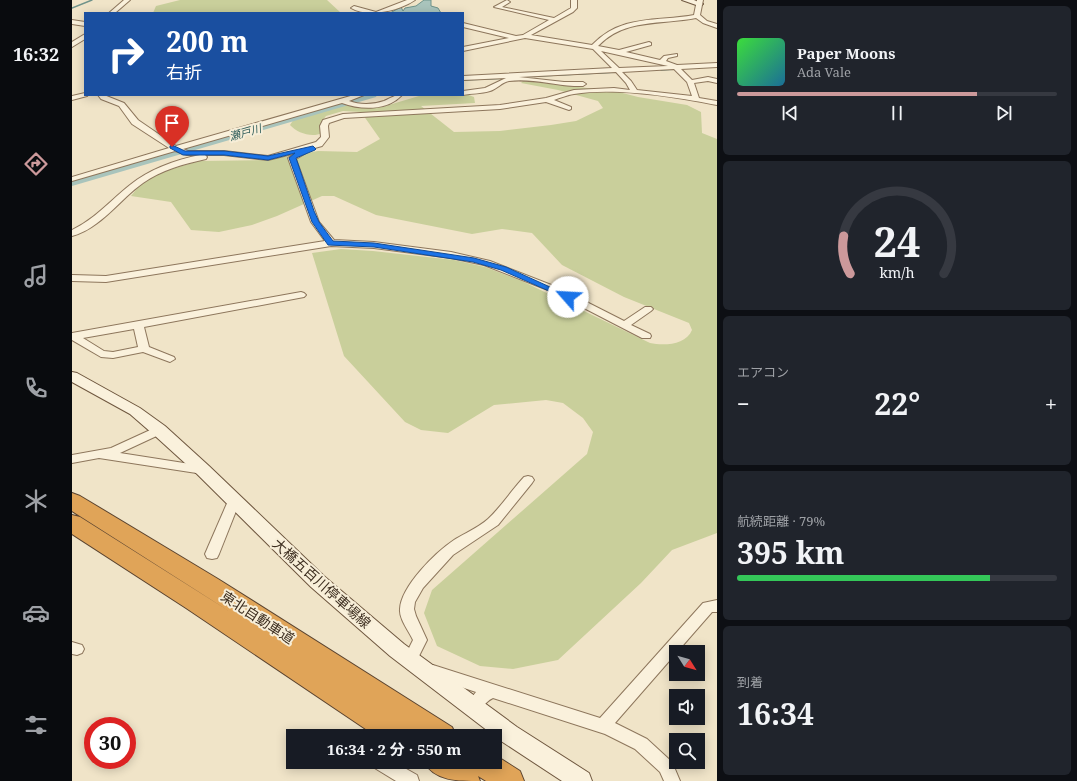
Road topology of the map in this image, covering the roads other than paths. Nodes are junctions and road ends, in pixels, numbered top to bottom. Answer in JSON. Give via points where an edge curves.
{"nodes":[{"id":1,"x":127,"y":0,"type":"edge"},
{"id":2,"x":412,"y":0,"type":"edge"},
{"id":3,"x":573,"y":0,"type":"edge"},
{"id":4,"x":686,"y":0,"type":"edge"},
{"id":5,"x":507,"y":2,"type":"dead end"},
{"id":6,"x":700,"y":2,"type":"edge"},
{"id":7,"x":354,"y":8,"type":"dead end"},
{"id":8,"x":113,"y":12,"type":"edge"},
{"id":9,"x":371,"y":12,"type":"edge"},
{"id":10,"x":381,"y":12,"type":"edge"},
{"id":11,"x":697,"y":16,"type":"junction"},
{"id":12,"x":555,"y":20,"type":"junction"},
{"id":13,"x":72,"y":22,"type":"edge"},
{"id":14,"x":84,"y":24,"type":"edge"},
{"id":15,"x":464,"y":25,"type":"edge"},
{"id":16,"x":717,"y":26,"type":"edge"},
{"id":17,"x":525,"y":36,"type":"junction"},
{"id":18,"x":84,"y":38,"type":"edge"},
{"id":19,"x":517,"y":38,"type":"junction"},
{"id":20,"x":649,"y":44,"type":"dead end"},
{"id":21,"x":72,"y":45,"type":"edge"},
{"id":22,"x":595,"y":48,"type":"junction"},
{"id":23,"x":464,"y":49,"type":"edge"},
{"id":24,"x":643,"y":50,"type":"dead end"},
{"id":25,"x":620,"y":52,"type":"junction"},
{"id":26,"x":630,"y":54,"type":"junction"},
{"id":27,"x":675,"y":54,"type":"dead end"},
{"id":28,"x":662,"y":62,"type":"junction"},
{"id":29,"x":717,"y":65,"type":"edge"},
{"id":30,"x":677,"y":68,"type":"junction"},
{"id":31,"x":618,"y":71,"type":"junction"},
{"id":32,"x":464,"y":78,"type":"edge"},
{"id":33,"x":717,"y":81,"type":"edge"},
{"id":34,"x":691,"y":82,"type":"junction"},
{"id":35,"x":632,"y":92,"type":"junction"},
{"id":36,"x":464,"y":93,"type":"edge"},
{"id":37,"x":84,"y":95,"type":"edge"},
{"id":38,"x":102,"y":96,"type":"edge"},
{"id":39,"x":357,"y":96,"type":"edge"},
{"id":40,"x":398,"y":96,"type":"edge"},
{"id":41,"x":72,"y":98,"type":"edge"},
{"id":42,"x":696,"y":99,"type":"junction"},
{"id":43,"x":343,"y":100,"type":"junction"},
{"id":44,"x":546,"y":100,"type":"junction"},
{"id":45,"x":715,"y":101,"type":"edge"},
{"id":46,"x":569,"y":108,"type":"dead end"},
{"id":47,"x":396,"y":112,"type":"junction"},
{"id":48,"x":358,"y":120,"type":"dead end"},
{"id":49,"x":311,"y":147,"type":"junction"},
{"id":50,"x":178,"y":150,"type":"junction"},
{"id":51,"x":268,"y":158,"type":"junction"},
{"id":52,"x":72,"y":179,"type":"edge"},
{"id":53,"x":72,"y":233,"type":"edge"},
{"id":54,"x":331,"y":243,"type":"junction"},
{"id":55,"x":72,"y":278,"type":"edge"},
{"id":56,"x":301,"y":295,"type":"dead end"},
{"id":57,"x":648,"y":309,"type":"dead end"},
{"id":58,"x":138,"y":325,"type":"junction"},
{"id":59,"x":624,"y":325,"type":"junction"},
{"id":60,"x":73,"y":336,"type":"edge"},
{"id":61,"x":646,"y":336,"type":"dead end"},
{"id":62,"x":144,"y":349,"type":"junction"},
{"id":63,"x":170,"y":359,"type":"dead end"},
{"id":64,"x":73,"y":378,"type":"edge"},
{"id":65,"x":159,"y":430,"type":"junction"},
{"id":66,"x":100,"y":454,"type":"junction"},
{"id":67,"x":72,"y":459,"type":"edge"},
{"id":68,"x":203,"y":470,"type":"junction"},
{"id":69,"x":528,"y":480,"type":"dead end"},
{"id":70,"x":72,"y":501,"type":"edge"},
{"id":71,"x":234,"y":501,"type":"junction"},
{"id":72,"x":72,"y":523,"type":"edge"},
{"id":73,"x":212,"y":554,"type":"dead end"},
{"id":74,"x":717,"y":606,"type":"edge"},
{"id":75,"x":415,"y":663,"type":"junction"},
{"id":76,"x":492,"y":691,"type":"junction"},
{"id":77,"x":472,"y":707,"type":"junction"},
{"id":78,"x":603,"y":726,"type":"junction"},
{"id":79,"x":388,"y":729,"type":"edge"},
{"id":80,"x":431,"y":729,"type":"edge"},
{"id":81,"x":391,"y":769,"type":"edge"},
{"id":82,"x":448,"y":769,"type":"edge"},
{"id":83,"x":492,"y":769,"type":"edge"},
{"id":84,"x":411,"y":781,"type":"edge"},
{"id":85,"x":466,"y":781,"type":"edge"},
{"id":86,"x":510,"y":781,"type":"edge"},
{"id":87,"x":581,"y":781,"type":"edge"},
{"id":88,"x":672,"y":781,"type":"edge"}],
"edges":[{"from":1,"to":8,"type":"street"},
{"from":2,"to":10,"type":"street"},
{"from":3,"to":12,"type":"street","via":[[573,10]]},
{"from":4,"to":6,"type":"main road"},
{"from":5,"to":12,"type":"street","via":[[498,7]]},
{"from":6,"to":11,"type":"street"},
{"from":7,"to":9,"type":"street"},
{"from":11,"to":16,"type":"street"},
{"from":11,"to":22,"type":"street","via":[[645,22],[616,29],[606,35]]},
{"from":12,"to":17,"type":"street"},
{"from":13,"to":14,"type":"street"},
{"from":15,"to":19,"type":"street"},
{"from":17,"to":19,"type":"street"},
{"from":17,"to":22,"type":"street"},
{"from":18,"to":21,"type":"street"},
{"from":19,"to":23,"type":"street"},
{"from":20,"to":25,"type":"street"},
{"from":22,"to":25,"type":"street"},
{"from":22,"to":31,"type":"street"},
{"from":24,"to":26,"type":"street"},
{"from":25,"to":26,"type":"street"},
{"from":26,"to":28,"type":"street"},
{"from":27,"to":28,"type":"street","via":[[666,57]]},
{"from":28,"to":30,"type":"street"},
{"from":29,"to":30,"type":"street"},
{"from":30,"to":31,"type":"street"},
{"from":30,"to":34,"type":"street"},
{"from":31,"to":32,"type":"street"},
{"from":31,"to":35,"type":"street","via":[[635,90]]},
{"from":33,"to":34,"type":"street","via":[[708,79]]},
{"from":34,"to":42,"type":"street"},
{"from":35,"to":36,"type":"street","via":[[600,84],[561,85],[510,79],[489,90]]},
{"from":35,"to":42,"type":"street"},
{"from":35,"to":44,"type":"street","via":[[571,92]]},
{"from":37,"to":41,"type":"street"},
{"from":38,"to":50,"type":"street","via":[[124,106],[135,122]]},
{"from":39,"to":43,"type":"street"},
{"from":40,"to":43,"type":"street","via":[[390,102],[369,106]]},
{"from":42,"to":45,"type":"street"},
{"from":43,"to":50,"type":"street"},
{"from":44,"to":46,"type":"street"},
{"from":44,"to":47,"type":"street","via":[[500,107]]},
{"from":47,"to":48,"type":"street"},
{"from":47,"to":49,"type":"street","via":[[343,116],[326,122],[323,140]]},
{"from":49,"to":51,"type":"street"},
{"from":49,"to":54,"type":"street","via":[[313,149],[292,158],[310,211]]},
{"from":50,"to":51,"type":"street"},
{"from":50,"to":52,"type":"street"},
{"from":51,"to":53,"type":"street","via":[[249,160],[205,157],[160,170],[140,180],[83,228]]},
{"from":54,"to":55,"type":"street","via":[[106,279]]},
{"from":54,"to":59,"type":"street","via":[[374,245],[450,255],[487,263],[556,290]]},
{"from":56,"to":58,"type":"street"},
{"from":57,"to":59,"type":"street"},
{"from":58,"to":60,"type":"street"},
{"from":58,"to":62,"type":"street"},
{"from":59,"to":61,"type":"street"},
{"from":60,"to":62,"type":"street","via":[[101,354],[113,355]]},
{"from":62,"to":63,"type":"street"},
{"from":64,"to":65,"type":"main road","name":"大橋五百川停車場線","via":[[134,411]]},
{"from":65,"to":66,"type":"street","via":[[114,451]]},
{"from":65,"to":68,"type":"main road","name":"大橋五百川停車場線"},
{"from":66,"to":67,"type":"street"},
{"from":66,"to":68,"type":"street"},
{"from":68,"to":71,"type":"main road","name":"大橋五百川停車場線"},
{"from":69,"to":75,"type":"street","via":[[492,523],[440,559],[413,591],[407,611],[420,640]]},
{"from":70,"to":80,"type":"highway","name":"東北自動車道"},
{"from":71,"to":73,"type":"street"},
{"from":71,"to":75,"type":"main road","name":"大橋五百川停車場線","via":[[318,582]]},
{"from":72,"to":79,"type":"highway","name":"東北自動車道"},
{"from":74,"to":78,"type":"street","via":[[708,607]]},
{"from":75,"to":76,"type":"street"},
{"from":75,"to":77,"type":"main road","name":"大橋五百川停車場線"},
{"from":76,"to":77,"type":"street","via":[[483,695]]},
{"from":76,"to":78,"type":"street"},
{"from":77,"to":87,"type":"main road","name":"大橋五百川停車場線"},
{"from":78,"to":88,"type":"street","via":[[641,744],[666,767]]},
{"from":81,"to":84,"type":"street"},
{"from":82,"to":85,"type":"highway"},
{"from":83,"to":86,"type":"highway"}]}
